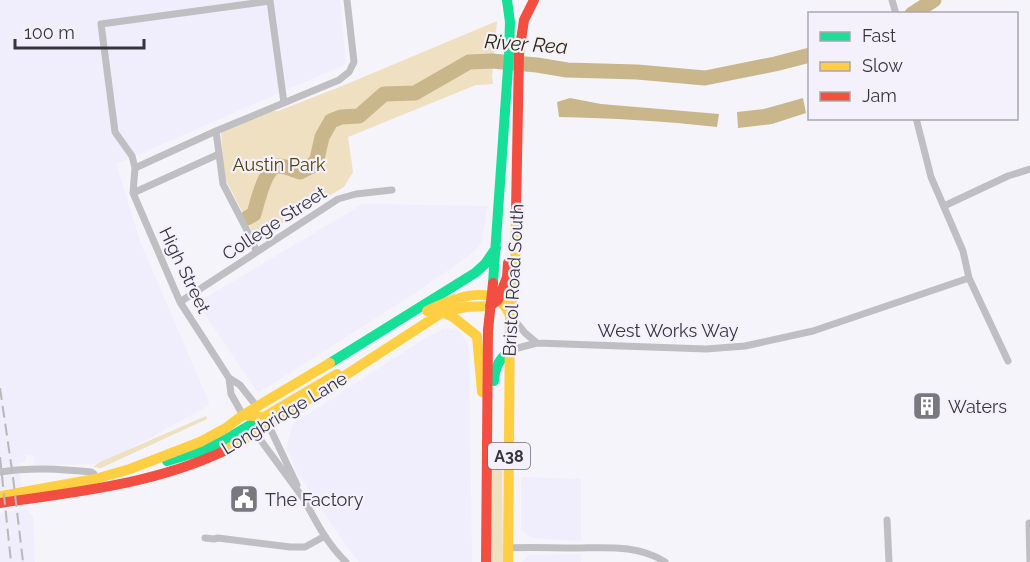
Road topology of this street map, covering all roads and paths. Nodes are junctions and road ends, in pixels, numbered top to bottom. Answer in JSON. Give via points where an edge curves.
{"nodes":[{"id":1,"x":347,"y":0,"type":"edge"},
{"id":2,"x":507,"y":0,"type":"edge"},
{"id":3,"x":534,"y":0,"type":"edge"},
{"id":4,"x":546,"y":0,"type":"edge"},
{"id":5,"x":516,"y":51,"type":"junction"},
{"id":6,"x":284,"y":103,"type":"junction"},
{"id":7,"x":917,"y":120,"type":"edge"},
{"id":8,"x":216,"y":131,"type":"junction"},
{"id":9,"x":219,"y":154,"type":"junction"},
{"id":10,"x":135,"y":168,"type":"junction"},
{"id":11,"x":1030,"y":170,"type":"edge"},
{"id":12,"x":392,"y":190,"type":"dead end"},
{"id":13,"x":133,"y":193,"type":"junction"},
{"id":14,"x":517,"y":194,"type":"junction"},
{"id":15,"x":944,"y":206,"type":"junction"},
{"id":16,"x":496,"y":248,"type":"junction"},
{"id":17,"x":256,"y":251,"type":"junction"},
{"id":18,"x":969,"y":278,"type":"junction"},
{"id":19,"x":493,"y":300,"type":"junction"},
{"id":20,"x":180,"y":302,"type":"junction"},
{"id":21,"x":443,"y":312,"type":"junction"},
{"id":22,"x":510,"y":315,"type":"junction"},
{"id":23,"x":537,"y":343,"type":"junction"},
{"id":24,"x":357,"y":347,"type":"junction"},
{"id":25,"x":510,"y":350,"type":"junction"},
{"id":26,"x":1008,"y":361,"type":"dead end"},
{"id":27,"x":229,"y":378,"type":"junction"},
{"id":28,"x":486,"y":406,"type":"junction"},
{"id":29,"x":257,"y":407,"type":"junction"},
{"id":30,"x":243,"y":415,"type":"junction"},
{"id":31,"x":267,"y":421,"type":"junction"},
{"id":32,"x":486,"y":425,"type":"junction"},
{"id":33,"x":253,"y":429,"type":"junction"},
{"id":34,"x":509,"y":455,"type":"junction"},
{"id":35,"x":486,"y":457,"type":"junction"},
{"id":36,"x":0,"y":472,"type":"edge"},
{"id":37,"x":107,"y":476,"type":"junction"},
{"id":38,"x":96,"y":478,"type":"junction"},
{"id":39,"x":0,"y":496,"type":"edge"},
{"id":40,"x":24,"y":496,"type":"junction"},
{"id":41,"x":306,"y":502,"type":"junction"},
{"id":42,"x":0,"y":504,"type":"edge"},
{"id":43,"x":887,"y":520,"type":"dead end"},
{"id":44,"x":1029,"y":522,"type":"edge"},
{"id":45,"x":325,"y":537,"type":"junction"},
{"id":46,"x":205,"y":538,"type":"dead end"},
{"id":47,"x":508,"y":548,"type":"junction"},
{"id":48,"x":346,"y":562,"type":"edge"},
{"id":49,"x":486,"y":562,"type":"edge"},
{"id":50,"x":508,"y":562,"type":"edge"},
{"id":51,"x":665,"y":562,"type":"edge"},
{"id":52,"x":889,"y":562,"type":"edge"},
{"id":53,"x":1030,"y":562,"type":"edge"}],
"edges":[{"from":1,"to":6,"type":"street","via":[[354,62],[349,72]]},
{"from":2,"to":5,"type":"main road","name":"Bristol Road South","number":"A38"},
{"from":3,"to":5,"type":"main road","name":"Bristol Road South","number":"A38","via":[[522,23]]},
{"from":4,"to":5,"type":"main road"},
{"from":5,"to":14,"type":"main road","name":"Bristol Road South","number":"A38"},
{"from":5,"to":16,"type":"main road","name":"Bristol Road South","number":"A38","via":[[507,86]]},
{"from":6,"to":8,"type":"street"},
{"from":6,"to":10,"type":"street","via":[[270,1],[101,24],[115,132],[132,156]]},
{"from":7,"to":15,"type":"street","via":[[931,177]]},
{"from":8,"to":9,"type":"street"},
{"from":8,"to":10,"type":"street"},
{"from":9,"to":13,"type":"street"},
{"from":9,"to":17,"type":"street","via":[[223,184]]},
{"from":10,"to":13,"type":"street","name":"High Street"},
{"from":11,"to":15,"type":"street"},
{"from":12,"to":17,"type":"street","name":"College Street","via":[[338,199]]},
{"from":13,"to":20,"type":"street","name":"High Street"},
{"from":14,"to":19,"type":"main road","via":[[507,277]]},
{"from":14,"to":22,"type":"main road","name":"Bristol Road South","number":"A38","via":[[516,279]]},
{"from":15,"to":18,"type":"street","via":[[963,250]]},
{"from":16,"to":19,"type":"main road","name":"Bristol Road South","number":"A38"},
{"from":16,"to":24,"type":"main road","name":"Longbridge Lane","via":[[475,273]]},
{"from":17,"to":20,"type":"street","name":"College Street"},
{"from":18,"to":23,"type":"street","name":"West Works Way","via":[[813,332],[745,346],[706,349]]},
{"from":18,"to":26,"type":"street"},
{"from":19,"to":21,"type":"main road","name":"Longbridge Lane"},
{"from":19,"to":22,"type":"main road"},
{"from":19,"to":24,"type":"main road","name":"Longbridge Lane","via":[[469,296],[442,303]]},
{"from":19,"to":28,"type":"main road","name":"Bristol Road South","number":"A38","via":[[488,330]]},
{"from":20,"to":27,"type":"street","name":"High Street"},
{"from":21,"to":28,"type":"main road","via":[[477,336]]},
{"from":21,"to":31,"type":"main road","name":"Longbridge Lane"},
{"from":22,"to":23,"type":"street"},
{"from":22,"to":25,"type":"main road","name":"Bristol Road South","number":"A38"},
{"from":23,"to":25,"type":"street","name":"West Works Way"},
{"from":24,"to":29,"type":"main road","name":"Longbridge Lane"},
{"from":25,"to":32,"type":"main road","via":[[500,356],[495,369],[492,413]]},
{"from":25,"to":34,"type":"main road","name":"Bristol Road South","number":"A38"},
{"from":27,"to":29,"type":"street","name":"High Street","via":[[240,385]]},
{"from":27,"to":30,"type":"street","name":"High Street","via":[[231,394]]},
{"from":28,"to":32,"type":"main road","name":"Bristol Road South","number":"A38"},
{"from":29,"to":30,"type":"main road","name":"Longbridge Lane"},
{"from":29,"to":31,"type":"street","name":"High Street"},
{"from":30,"to":31,"type":"main road"},
{"from":30,"to":33,"type":"street","name":"High Street"},
{"from":30,"to":37,"type":"main road","name":"Longbridge Lane","via":[[200,441]]},
{"from":31,"to":33,"type":"main road"},
{"from":31,"to":41,"type":"street","name":"High Street"},
{"from":32,"to":35,"type":"main road","name":"Bristol Road South","number":"A38"},
{"from":33,"to":37,"type":"main road","name":"Longbridge Lane","via":[[132,473]]},
{"from":33,"to":40,"type":"main road","name":"Longbridge Lane","via":[[237,445],[175,470],[108,486]]},
{"from":33,"to":41,"type":"street","name":"High Street"},
{"from":34,"to":35,"type":"main road","via":[[491,451]]},
{"from":34,"to":47,"type":"main road","name":"Bristol Road South","number":"A38"},
{"from":35,"to":49,"type":"main road","name":"Bristol Road South","number":"A38"},
{"from":36,"to":38,"type":"street","name":"Longbridge Lane","via":[[41,468],[91,472]]},
{"from":37,"to":38,"type":"main road","name":"Longbridge Lane"},
{"from":38,"to":40,"type":"main road","name":"Longbridge Lane"},
{"from":39,"to":40,"type":"main road","name":"Longbridge Lane"},
{"from":40,"to":42,"type":"main road","name":"Longbridge Lane"},
{"from":41,"to":45,"type":"street"},
{"from":43,"to":52,"type":"street"},
{"from":44,"to":53,"type":"street"},
{"from":45,"to":46,"type":"street","via":[[305,547]]},
{"from":45,"to":48,"type":"street"},
{"from":47,"to":50,"type":"main road","name":"Bristol Road South","number":"A38"},
{"from":47,"to":51,"type":"street","via":[[620,548],[645,552]]}]}
